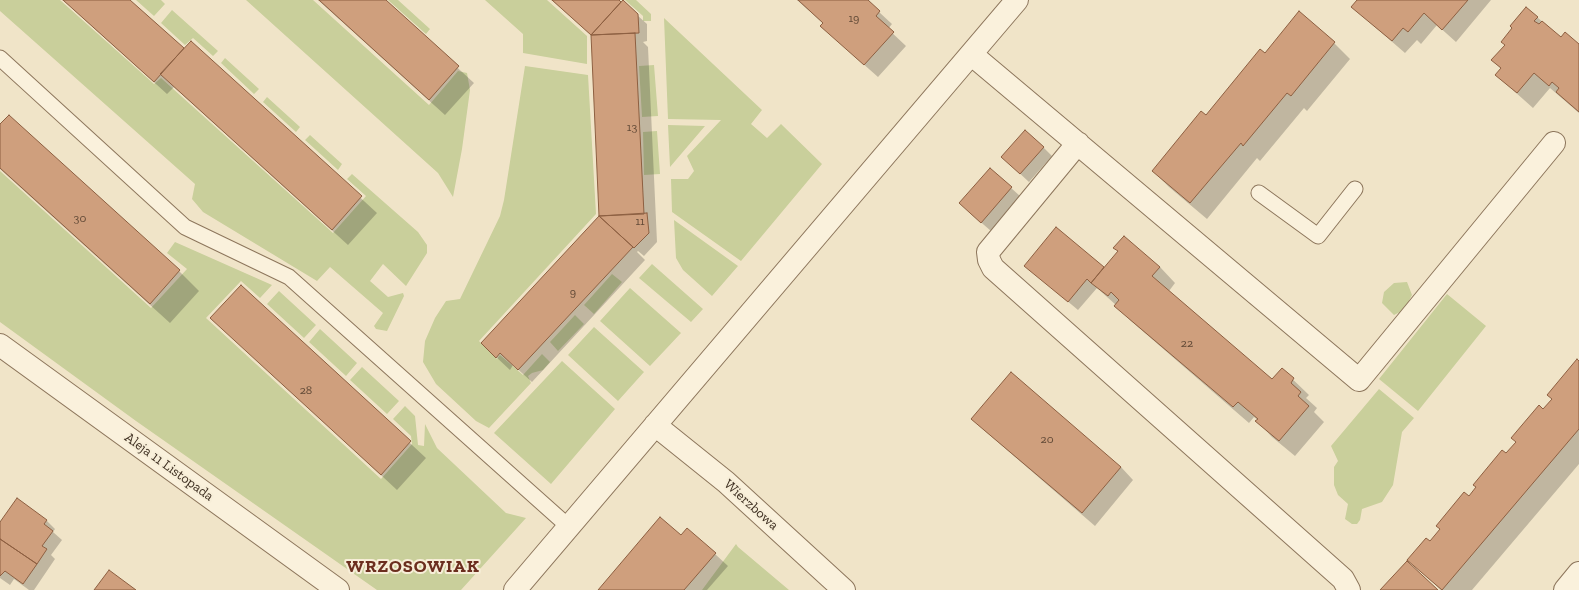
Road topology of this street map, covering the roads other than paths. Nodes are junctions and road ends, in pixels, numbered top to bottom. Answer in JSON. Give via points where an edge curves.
{"nodes":[{"id":1,"x":1017,"y":0,"type":"edge"},
{"id":2,"x":971,"y":54,"type":"junction"},
{"id":3,"x":0,"y":58,"type":"edge"},
{"id":4,"x":1078,"y":143,"type":"junction"},
{"id":5,"x":1554,"y":143,"type":"dead end"},
{"id":6,"x":1355,"y":189,"type":"dead end"},
{"id":7,"x":1259,"y":193,"type":"dead end"},
{"id":8,"x":0,"y":345,"type":"edge"},
{"id":9,"x":655,"y":425,"type":"junction"},
{"id":10,"x":569,"y":526,"type":"junction"},
{"id":11,"x":1579,"y":574,"type":"edge"},
{"id":12,"x":338,"y":590,"type":"edge"},
{"id":13,"x":515,"y":590,"type":"edge"},
{"id":14,"x":844,"y":590,"type":"edge"},
{"id":15,"x":1349,"y":590,"type":"edge"},
{"id":16,"x":1565,"y":590,"type":"edge"}],
"edges":[{"from":1,"to":2,"type":"street"},
{"from":2,"to":4,"type":"street"},
{"from":2,"to":9,"type":"street"},
{"from":3,"to":10,"type":"lane","via":[[185,227],[289,277]]},
{"from":4,"to":5,"type":"street","via":[[1359,380]]},
{"from":4,"to":15,"type":"street","via":[[988,252],[993,268],[1343,579]]},
{"from":6,"to":7,"type":"lane","via":[[1318,236]]},
{"from":8,"to":12,"type":"street","name":"Aleja 11 Listopada"},
{"from":9,"to":10,"type":"street"},
{"from":9,"to":14,"type":"street","name":"Wierzbowa","via":[[726,482]]},
{"from":10,"to":13,"type":"street"},
{"from":11,"to":16,"type":"street"}]}
